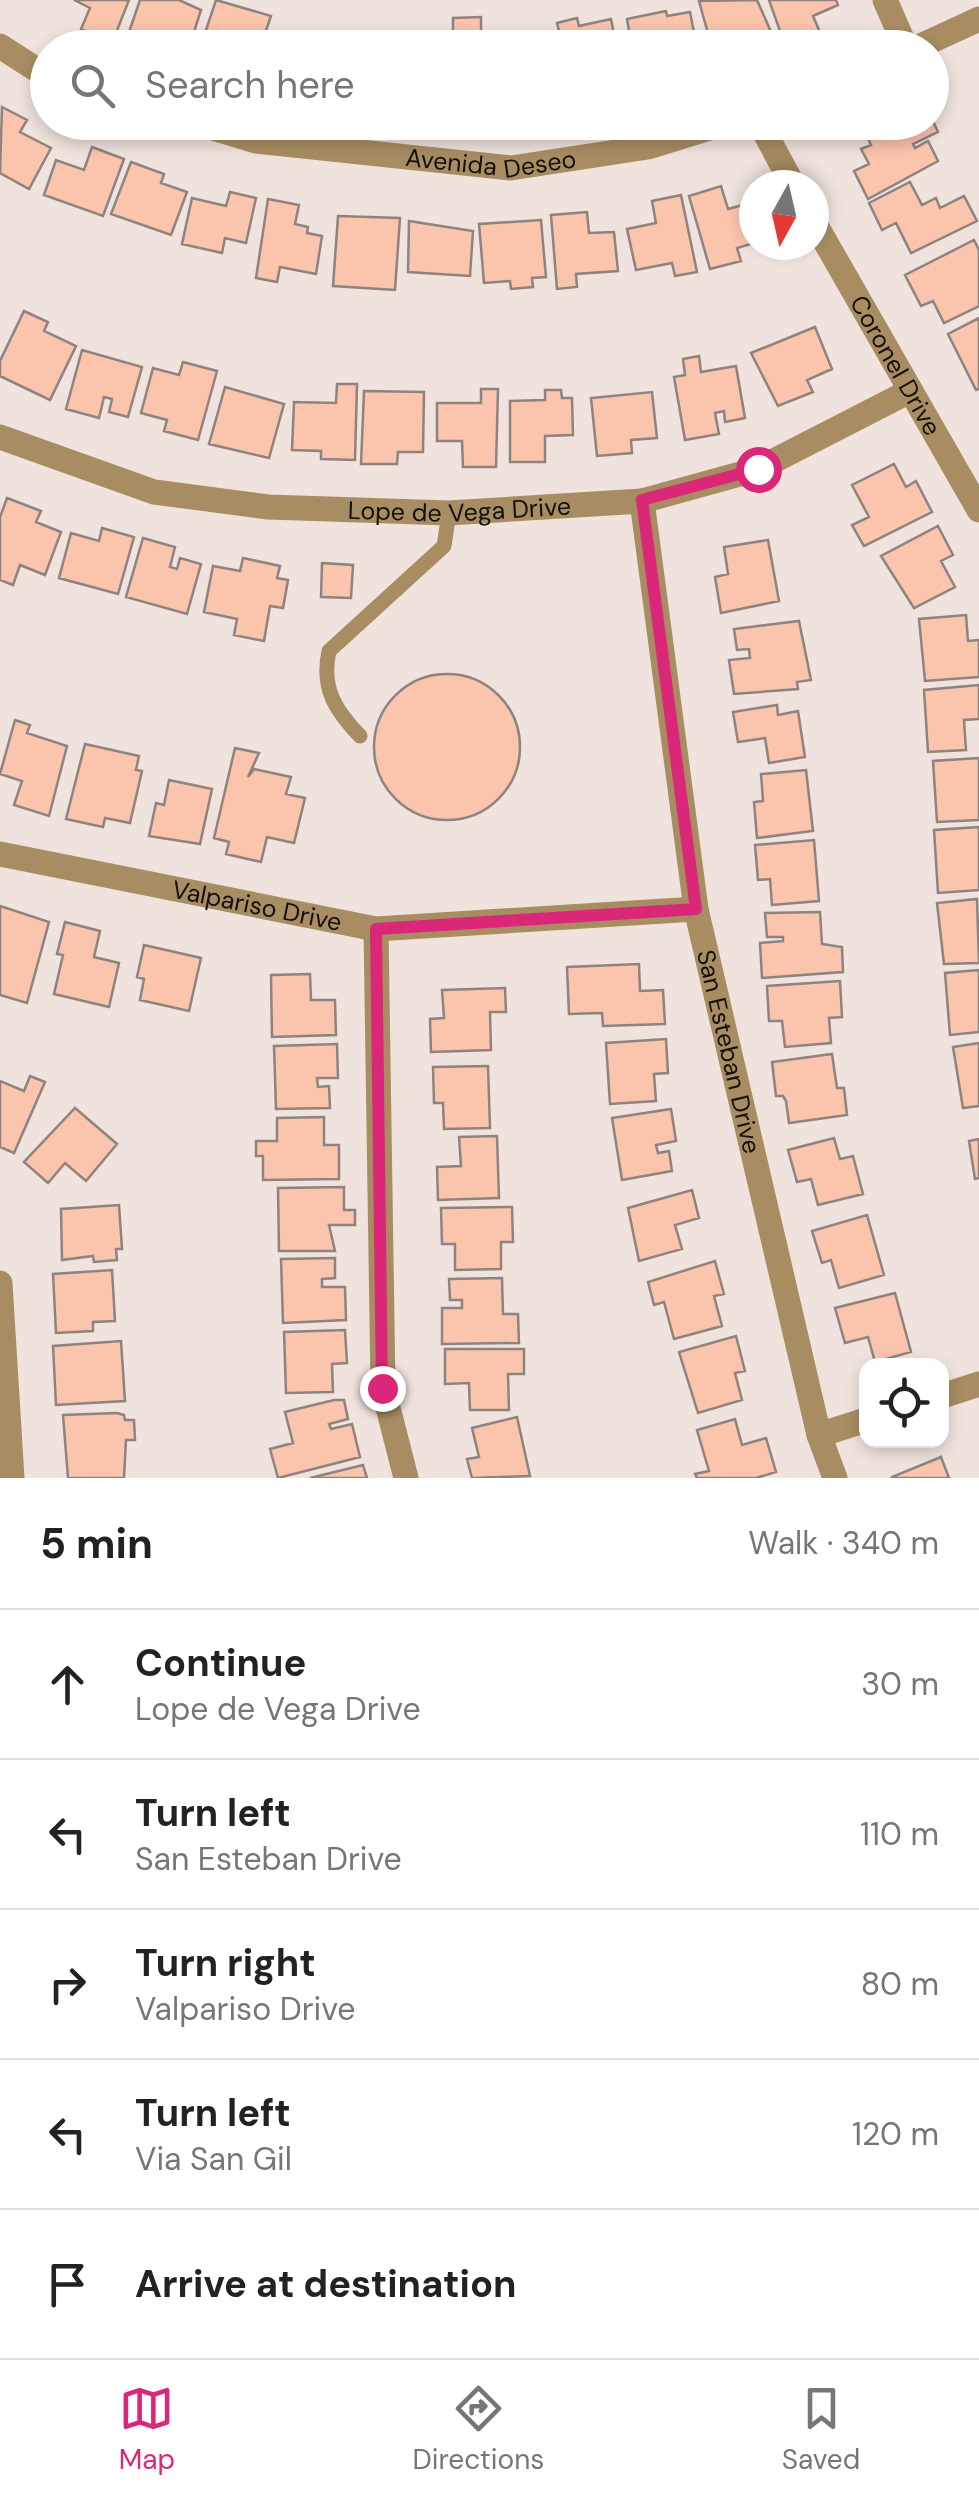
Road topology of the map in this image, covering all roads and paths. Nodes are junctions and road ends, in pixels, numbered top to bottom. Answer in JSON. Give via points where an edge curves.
{"nodes":[{"id":1,"x":885,"y":0,"type":"edge"},
{"id":2,"x":979,"y":19,"type":"edge"},
{"id":3,"x":898,"y":30,"type":"edge"},
{"id":4,"x":949,"y":33,"type":"edge"},
{"id":5,"x":0,"y":46,"type":"edge"},
{"id":6,"x":30,"y":65,"type":"edge"},
{"id":7,"x":253,"y":140,"type":"edge"},
{"id":8,"x":671,"y":140,"type":"edge"},
{"id":9,"x":769,"y":140,"type":"edge"},
{"id":10,"x":786,"y":170,"type":"edge"},
{"id":11,"x":829,"y":249,"type":"edge"},
{"id":12,"x":908,"y":392,"type":"junction"},
{"id":13,"x":0,"y":437,"type":"edge"},
{"id":14,"x":642,"y":500,"type":"junction"},
{"id":15,"x":979,"y":510,"type":"edge"},
{"id":16,"x":449,"y":513,"type":"junction"},
{"id":17,"x":360,"y":736,"type":"dead end"},
{"id":18,"x":0,"y":854,"type":"edge"},
{"id":19,"x":696,"y":909,"type":"junction"},
{"id":20,"x":376,"y":929,"type":"junction"},
{"id":21,"x":0,"y":1283,"type":"edge"},
{"id":22,"x":979,"y":1384,"type":"edge"},
{"id":23,"x":949,"y":1394,"type":"edge"},
{"id":24,"x":859,"y":1422,"type":"edge"},
{"id":25,"x":819,"y":1435,"type":"junction"},
{"id":26,"x":12,"y":1478,"type":"edge"},
{"id":27,"x":406,"y":1478,"type":"edge"},
{"id":28,"x":835,"y":1478,"type":"edge"}],
"edges":[{"from":1,"to":3,"type":"street"},
{"from":2,"to":4,"type":"street"},
{"from":5,"to":6,"type":"street"},
{"from":7,"to":8,"type":"street","name":"Avenida Deseo","via":[[510,168]]},
{"from":9,"to":10,"type":"street"},
{"from":11,"to":12,"type":"street","name":"Coronel Drive"},
{"from":12,"to":14,"type":"street","name":"Lope de Vega Drive","via":[[758,469]]},
{"from":12,"to":15,"type":"street","name":"Coronel Drive"},
{"from":13,"to":16,"type":"street","name":"Lope de Vega Drive","via":[[154,492],[268,508]]},
{"from":14,"to":16,"type":"street","name":"Lope de Vega Drive"},
{"from":14,"to":19,"type":"street","name":"San Esteban Drive"},
{"from":16,"to":17,"type":"lane","via":[[444,546],[329,652],[327,688]]},
{"from":18,"to":20,"type":"street","name":"Valpariso Drive"},
{"from":19,"to":20,"type":"street","name":"Valpariso Drive"},
{"from":19,"to":25,"type":"street","name":"San Esteban Drive"},
{"from":20,"to":27,"type":"street","via":[[382,1388]]},
{"from":21,"to":26,"type":"street"},
{"from":22,"to":23,"type":"street"},
{"from":24,"to":25,"type":"street"},
{"from":25,"to":28,"type":"street","name":"San Esteban Drive"}]}
